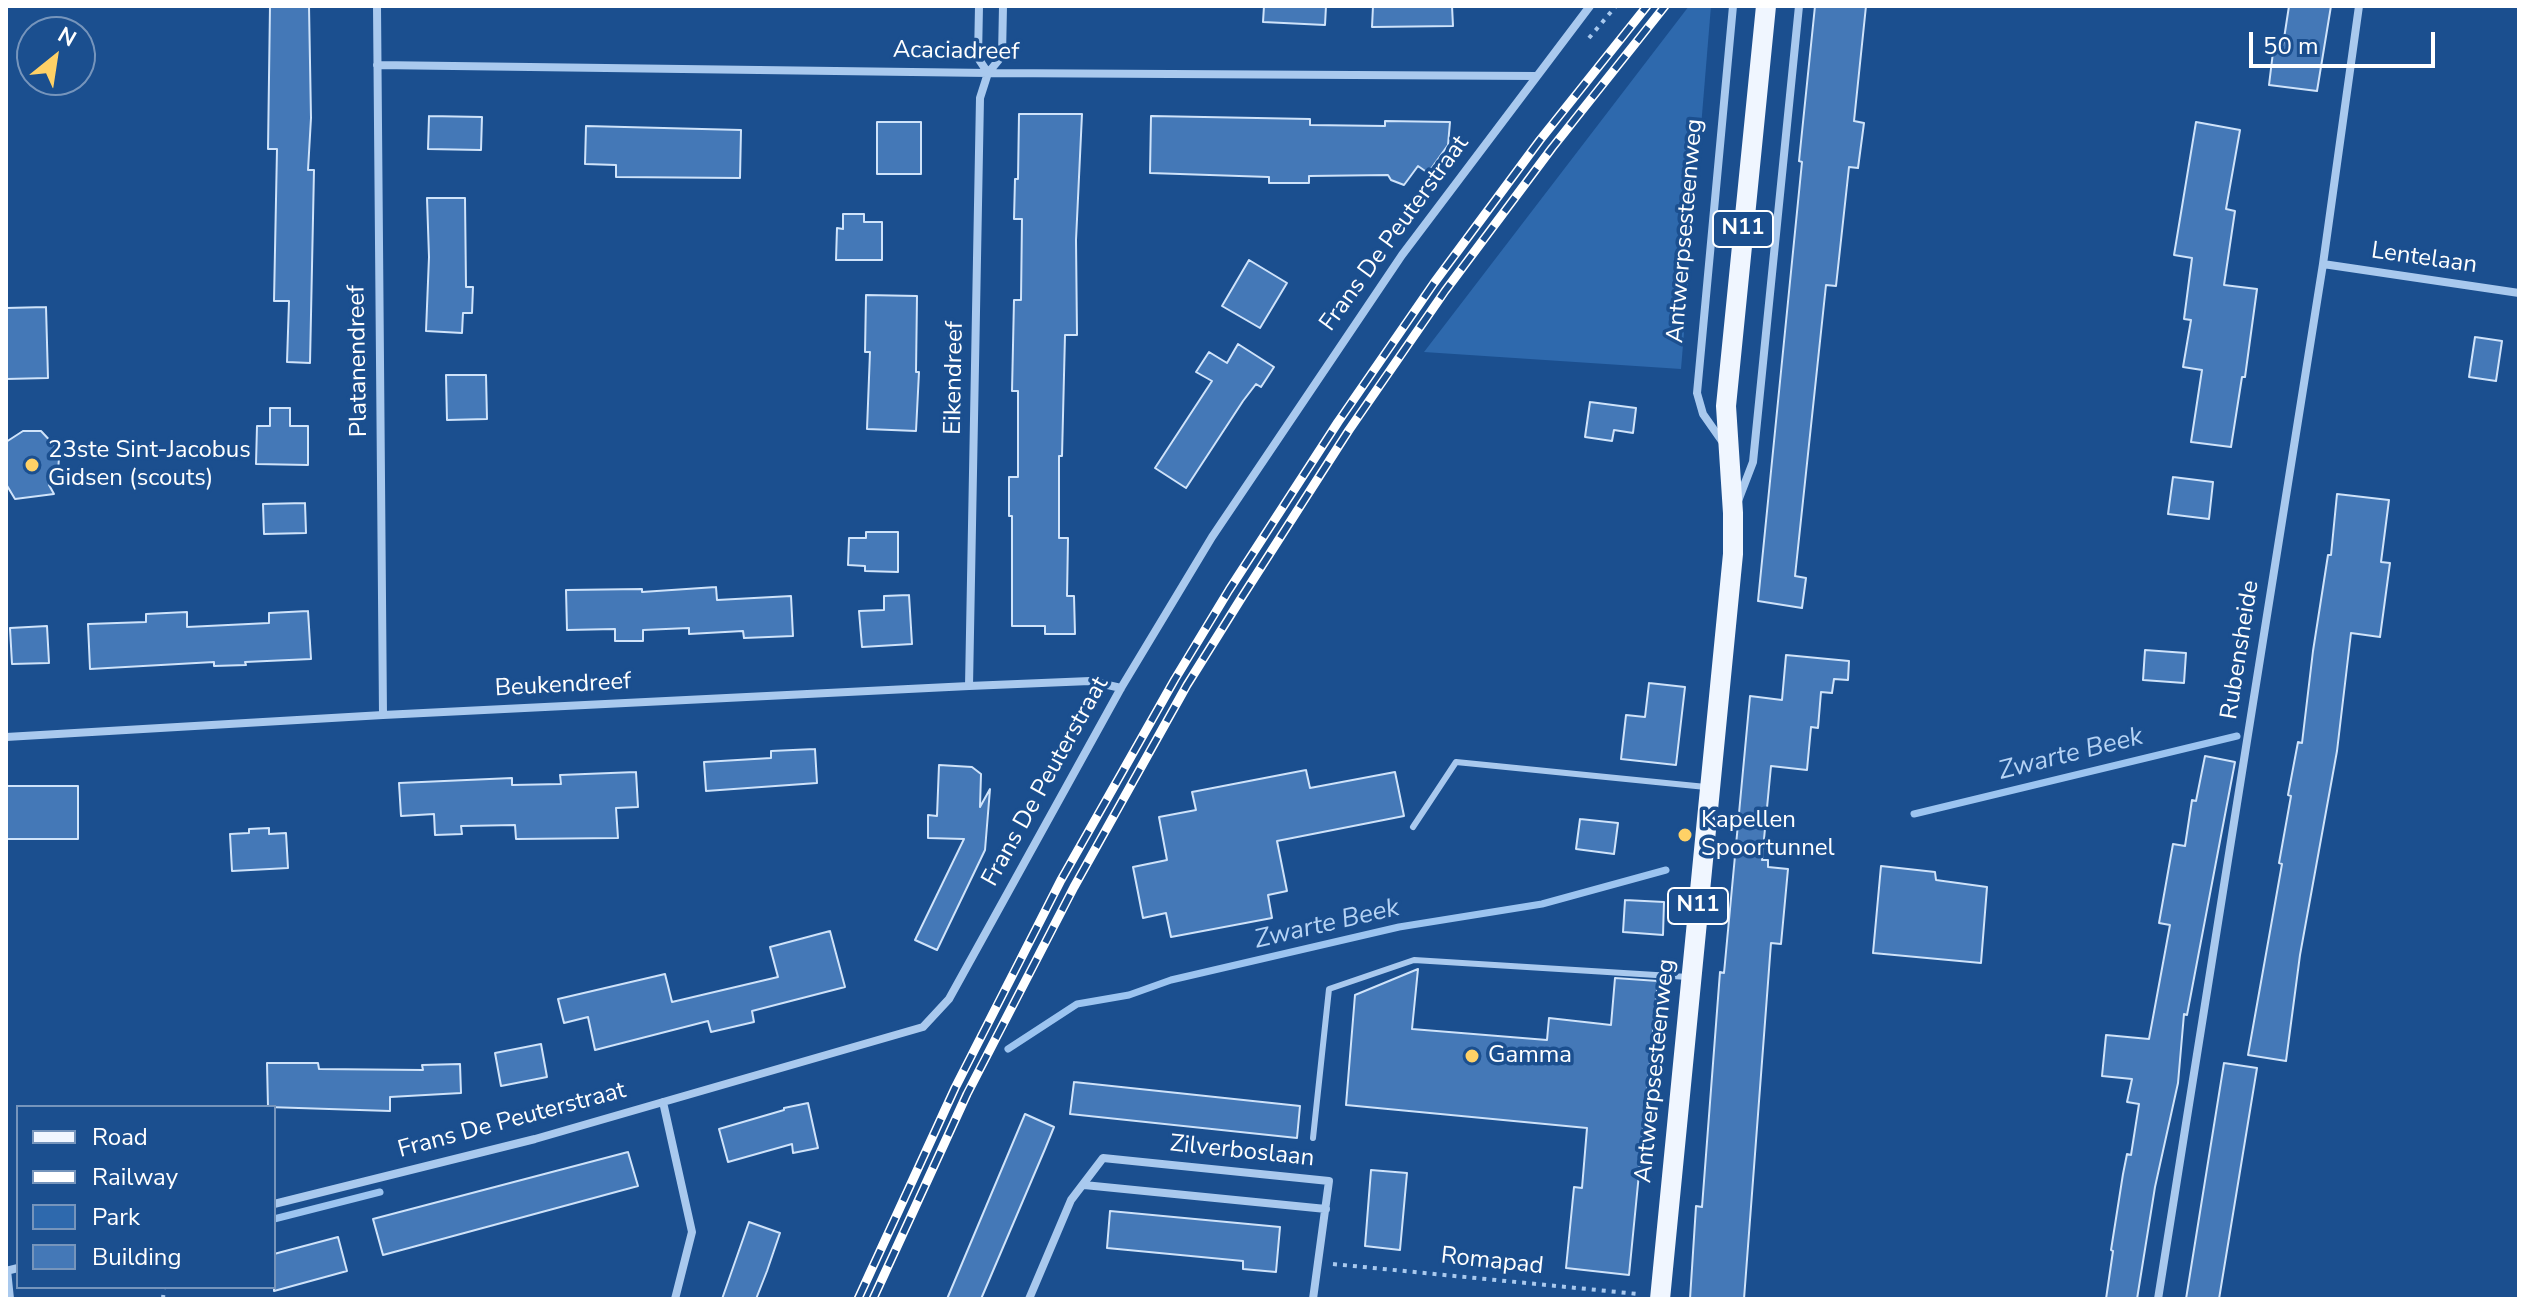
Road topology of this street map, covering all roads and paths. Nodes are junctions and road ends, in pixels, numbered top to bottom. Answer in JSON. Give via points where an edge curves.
{"nodes":[{"id":1,"x":377,"y":6,"type":"edge"},
{"id":2,"x":979,"y":6,"type":"edge"},
{"id":3,"x":1003,"y":6,"type":"edge"},
{"id":4,"x":1590,"y":6,"type":"edge"},
{"id":5,"x":1733,"y":6,"type":"edge"},
{"id":6,"x":1766,"y":6,"type":"edge"},
{"id":7,"x":1799,"y":6,"type":"edge"},
{"id":8,"x":2359,"y":6,"type":"edge"},
{"id":9,"x":377,"y":65,"type":"junction"},
{"id":10,"x":988,"y":73,"type":"junction"},
{"id":11,"x":1536,"y":76,"type":"junction"},
{"id":12,"x":2323,"y":264,"type":"junction"},
{"id":13,"x":2519,"y":293,"type":"edge"},
{"id":14,"x":1729,"y":453,"type":"junction"},
{"id":15,"x":1733,"y":513,"type":"junction"},
{"id":16,"x":969,"y":686,"type":"junction"},
{"id":17,"x":1121,"y":688,"type":"junction"},
{"id":18,"x":383,"y":715,"type":"junction"},
{"id":19,"x":6,"y":737,"type":"edge"},
{"id":20,"x":1710,"y":787,"type":"junction"},
{"id":21,"x":1413,"y":827,"type":"dead end"},
{"id":22,"x":1692,"y":977,"type":"junction"},
{"id":23,"x":663,"y":1102,"type":"junction"},
{"id":24,"x":1313,"y":1138,"type":"dead end"},
{"id":25,"x":1084,"y":1185,"type":"junction"},
{"id":26,"x":276,"y":1204,"type":"edge"},
{"id":27,"x":1326,"y":1209,"type":"junction"},
{"id":28,"x":1320,"y":1263,"type":"junction"},
{"id":29,"x":6,"y":1271,"type":"edge"},
{"id":30,"x":1660,"y":1297,"type":"edge"},
{"id":31,"x":10,"y":1299,"type":"edge"},
{"id":32,"x":675,"y":1299,"type":"edge"},
{"id":33,"x":1029,"y":1299,"type":"edge"},
{"id":34,"x":1313,"y":1299,"type":"edge"},
{"id":35,"x":2158,"y":1299,"type":"edge"}],
"edges":[{"from":1,"to":9,"type":"street","name":"Platanendreef"},
{"from":2,"to":10,"type":"street","name":"Eikendreef","via":[[978,58]]},
{"from":3,"to":10,"type":"street","name":"Eikendreef","via":[[1002,56]]},
{"from":4,"to":11,"type":"street","name":"Frans De Peuterstraat"},
{"from":5,"to":14,"type":"street","name":"Antwerpsesteenweg","via":[[1697,393],[1703,414]]},
{"from":6,"to":14,"type":"main road","name":"Antwerpsesteenweg","number":"N11","via":[[1726,406]]},
{"from":7,"to":15,"type":"street","name":"Antwerpsesteenweg","via":[[1753,462]]},
{"from":8,"to":12,"type":"street","name":"Rubensheide"},
{"from":9,"to":10,"type":"street","name":"Acaciadreef"},
{"from":9,"to":18,"type":"street","name":"Platanendreef"},
{"from":10,"to":11,"type":"street","name":"Acaciadreef"},
{"from":10,"to":16,"type":"street","name":"Eikendreef","via":[[980,98]]},
{"from":11,"to":17,"type":"street","name":"Frans De Peuterstraat","via":[[1402,255],[1312,387],[1212,537]]},
{"from":12,"to":13,"type":"street","name":"Lentelaan"},
{"from":12,"to":35,"type":"street","name":"Rubensheide"},
{"from":14,"to":15,"type":"main road","name":"Antwerpsesteenweg","number":"N11"},
{"from":15,"to":20,"type":"main road","name":"Antwerpsesteenweg","number":"N11"},
{"from":16,"to":17,"type":"street","name":"Beukendreef","via":[[1090,681]]},
{"from":16,"to":18,"type":"street","name":"Beukendreef"},
{"from":17,"to":23,"type":"street","name":"Frans De Peuterstraat","via":[[949,999],[923,1027]]},
{"from":18,"to":19,"type":"street","name":"Beukendreef"},
{"from":20,"to":21,"type":"lane","via":[[1456,762]]},
{"from":20,"to":22,"type":"main road","name":"Antwerpsesteenweg","number":"N11"},
{"from":22,"to":24,"type":"lane","via":[[1414,960],[1329,989]]},
{"from":22,"to":30,"type":"main road","name":"Antwerpsesteenweg","number":"N11"},
{"from":23,"to":26,"type":"street","name":"Frans De Peuterstraat"},
{"from":23,"to":32,"type":"street","via":[[692,1232]]},
{"from":25,"to":27,"type":"street","name":"Zilverboslaan"},
{"from":25,"to":27,"type":"street","name":"Zilverboslaan","via":[[1103,1158],[1329,1181]]},
{"from":25,"to":33,"type":"street","name":"Zilverboslaan","via":[[1071,1200]]},
{"from":27,"to":28,"type":"street"},
{"from":28,"to":30,"type":"path","name":"Romapad"},
{"from":28,"to":34,"type":"street"},
{"from":29,"to":31,"type":"street"}]}
